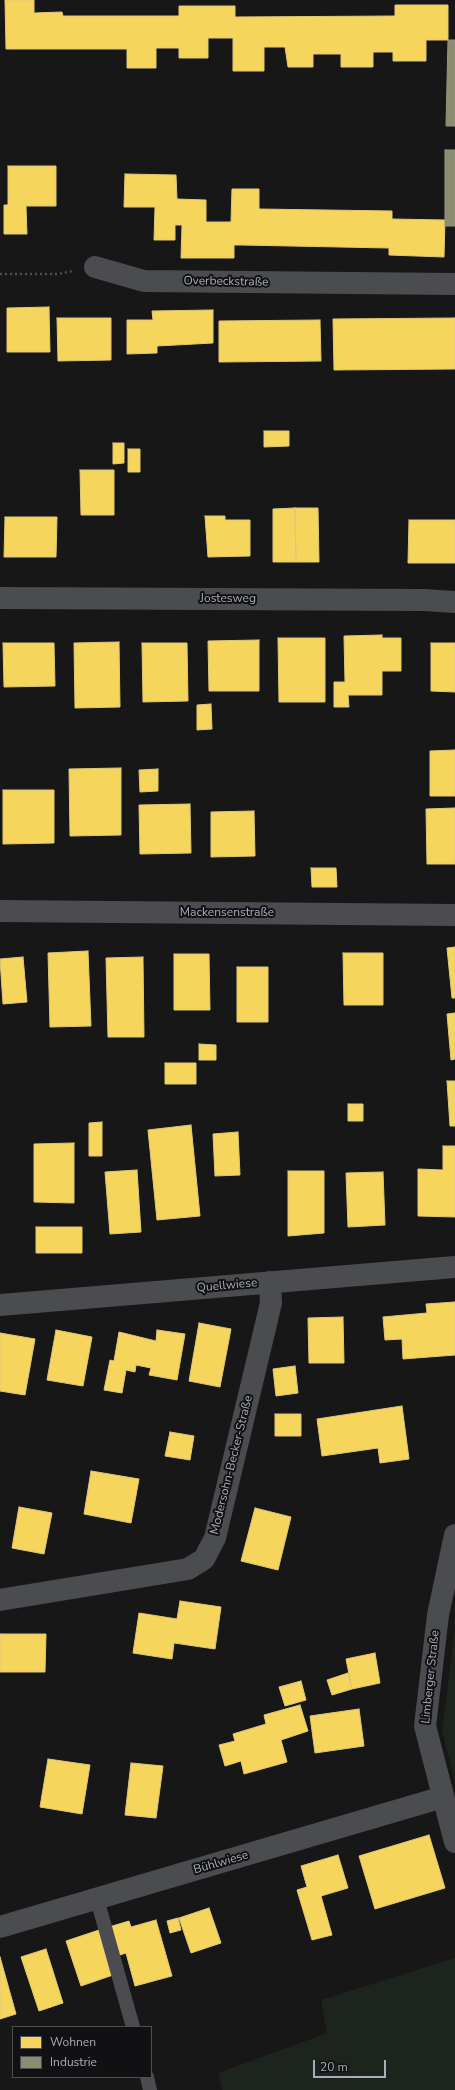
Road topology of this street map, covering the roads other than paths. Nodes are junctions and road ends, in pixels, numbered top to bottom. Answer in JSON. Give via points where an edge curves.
{"nodes":[{"id":1,"x":95,"y":267,"type":"road end"},
{"id":2,"x":455,"y":284,"type":"edge"},
{"id":3,"x":0,"y":598,"type":"edge"},
{"id":4,"x":455,"y":602,"type":"edge"},
{"id":5,"x":0,"y":911,"type":"edge"},
{"id":6,"x":455,"y":915,"type":"edge"},
{"id":7,"x":455,"y":1267,"type":"edge"},
{"id":8,"x":270,"y":1282,"type":"junction"},
{"id":9,"x":0,"y":1305,"type":"edge"},
{"id":10,"x":455,"y":1535,"type":"edge"},
{"id":11,"x":0,"y":1600,"type":"edge"},
{"id":12,"x":443,"y":1797,"type":"junction"},
{"id":13,"x":455,"y":1842,"type":"edge"},
{"id":14,"x":97,"y":1899,"type":"junction"},
{"id":15,"x":0,"y":1927,"type":"edge"},
{"id":16,"x":132,"y":2026,"type":"edge"},
{"id":17,"x":146,"y":2078,"type":"edge"},
{"id":18,"x":150,"y":2090,"type":"edge"}],
"edges":[{"from":1,"to":2,"type":"street","name":"Overbeckstraße","via":[[144,281]]},
{"from":3,"to":4,"type":"street","name":"Jostesweg"},
{"from":5,"to":6,"type":"street","name":"Mackensenstraße"},
{"from":7,"to":8,"type":"street","name":"Quellwiese"},
{"from":8,"to":9,"type":"street","name":"Quellwiese"},
{"from":8,"to":11,"type":"street","name":"Modersohn-Becker-Straße","via":[[271,1303],[268,1318],[215,1538],[204,1559],[188,1569]]},
{"from":10,"to":12,"type":"street","name":"Limberger Straße","via":[[438,1615],[425,1726]]},
{"from":12,"to":13,"type":"street","name":"Limberger Straße"},
{"from":12,"to":14,"type":"street","name":"Bühlwiese"},
{"from":14,"to":15,"type":"street","name":"Bühlwiese"},
{"from":14,"to":16,"type":"lane"},
{"from":17,"to":18,"type":"lane"}]}
